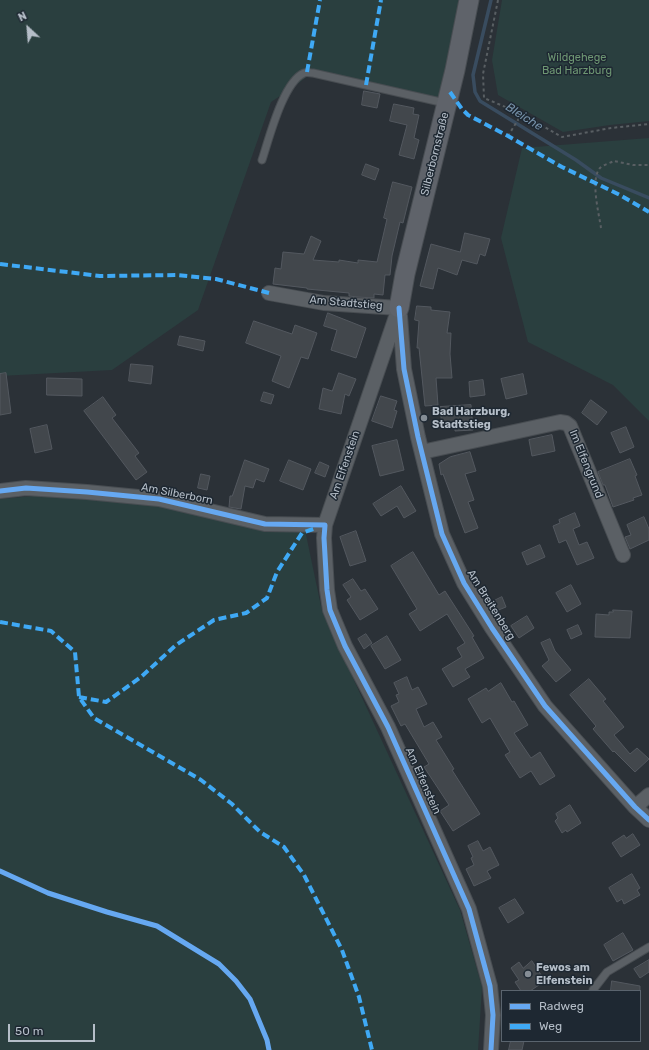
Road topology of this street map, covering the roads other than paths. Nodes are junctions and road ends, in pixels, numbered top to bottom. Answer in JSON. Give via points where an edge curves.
{"nodes":[{"id":1,"x":469,"y":0,"type":"edge"},
{"id":2,"x":447,"y":103,"type":"junction"},
{"id":3,"x":262,"y":160,"type":"dead end"},
{"id":4,"x":269,"y":292,"type":"dead end"},
{"id":5,"x":399,"y":308,"type":"junction"},
{"id":6,"x":422,"y":452,"type":"junction"},
{"id":7,"x":0,"y":491,"type":"edge"},
{"id":8,"x":325,"y":525,"type":"junction"},
{"id":9,"x":623,"y":555,"type":"dead end"},
{"id":10,"x":649,"y":795,"type":"edge"},
{"id":11,"x":635,"y":807,"type":"junction"},
{"id":12,"x":649,"y":820,"type":"edge"},
{"id":13,"x":649,"y":947,"type":"edge"},
{"id":14,"x":593,"y":990,"type":"dead end"},
{"id":15,"x":491,"y":1050,"type":"edge"}],
"edges":[{"from":1,"to":2,"type":"street","name":"Silberbornstraße"},
{"from":2,"to":3,"type":"lane","via":[[304,73],[296,79],[283,98]]},
{"from":2,"to":5,"type":"street","name":"Silberbornstraße"},
{"from":4,"to":5,"type":"street","name":"Am Stadtstieg","via":[[324,303]]},
{"from":5,"to":6,"type":"street","name":"Am Breitenberg","via":[[404,369]]},
{"from":5,"to":8,"type":"street","name":"Am Elfenstein"},
{"from":6,"to":9,"type":"street","name":"Im Elfengrund","via":[[566,422],[570,426]]},
{"from":6,"to":11,"type":"street","name":"Am Breitenberg","via":[[442,534],[464,582],[545,706]]},
{"from":7,"to":8,"type":"street","name":"Am Silberborn","via":[[26,488],[159,499],[266,524]]},
{"from":8,"to":15,"type":"street","name":"Am Elfenstein","via":[[330,610],[345,646],[388,727],[469,909],[490,986],[493,1015]]},
{"from":10,"to":11,"type":"street"},
{"from":11,"to":12,"type":"street","name":"Am Breitenberg"},
{"from":13,"to":14,"type":"lane","via":[[607,972]]}]}
